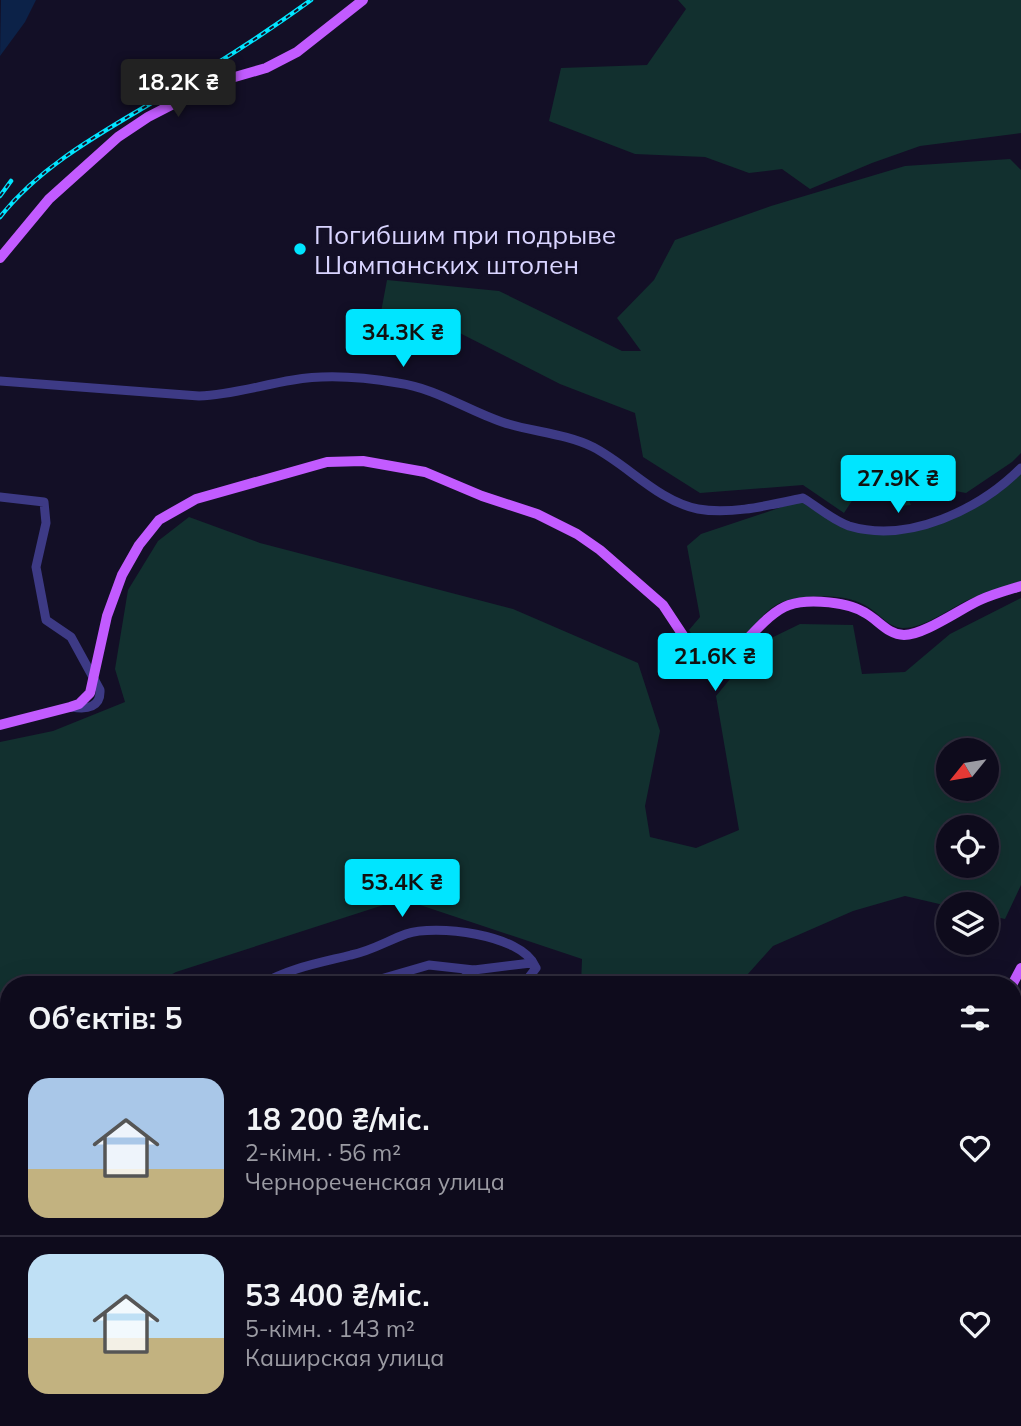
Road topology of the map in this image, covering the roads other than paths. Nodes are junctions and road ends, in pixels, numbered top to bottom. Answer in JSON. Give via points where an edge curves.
{"nodes":[{"id":1,"x":363,"y":0,"type":"edge"},
{"id":2,"x":0,"y":258,"type":"edge"},
{"id":3,"x":0,"y":381,"type":"edge"},
{"id":4,"x":1021,"y":468,"type":"edge"},
{"id":5,"x":0,"y":497,"type":"edge"},
{"id":6,"x":1021,"y":586,"type":"edge"},
{"id":7,"x":95,"y":674,"type":"junction"},
{"id":8,"x":0,"y":725,"type":"edge"},
{"id":9,"x":533,"y":964,"type":"junction"},
{"id":10,"x":474,"y":970,"type":"junction"},
{"id":11,"x":279,"y":976,"type":"edge"},
{"id":12,"x":391,"y":976,"type":"edge"},
{"id":13,"x":466,"y":976,"type":"edge"},
{"id":14,"x":530,"y":976,"type":"edge"}],
"edges":[{"from":1,"to":2,"type":"main road","via":[[297,52],[266,68],[214,83],[118,137],[49,199]]},
{"from":3,"to":4,"type":"street","via":[[199,396],[316,377],[398,383],[499,421],[578,440],[696,508],[720,511],[803,498],[850,526],[898,530],[931,522],[998,489]]},
{"from":5,"to":7,"type":"street","via":[[44,502],[46,523],[36,567],[46,620],[72,637]]},
{"from":6,"to":7,"type":"main road","via":[[984,598],[913,635],[898,635],[850,606],[791,604],[756,628],[724,661],[710,665],[700,659],[663,604],[577,534],[425,472],[363,461],[327,462],[197,499],[159,520],[122,575],[107,616]]},
{"from":7,"to":8,"type":"main road","via":[[85,699]]},
{"from":9,"to":10,"type":"street"},
{"from":9,"to":11,"type":"street","via":[[514,947],[490,936],[417,932]]},
{"from":9,"to":14,"type":"street","via":[[536,968]]},
{"from":10,"to":12,"type":"street","via":[[429,965]]},
{"from":10,"to":13,"type":"street"}]}
